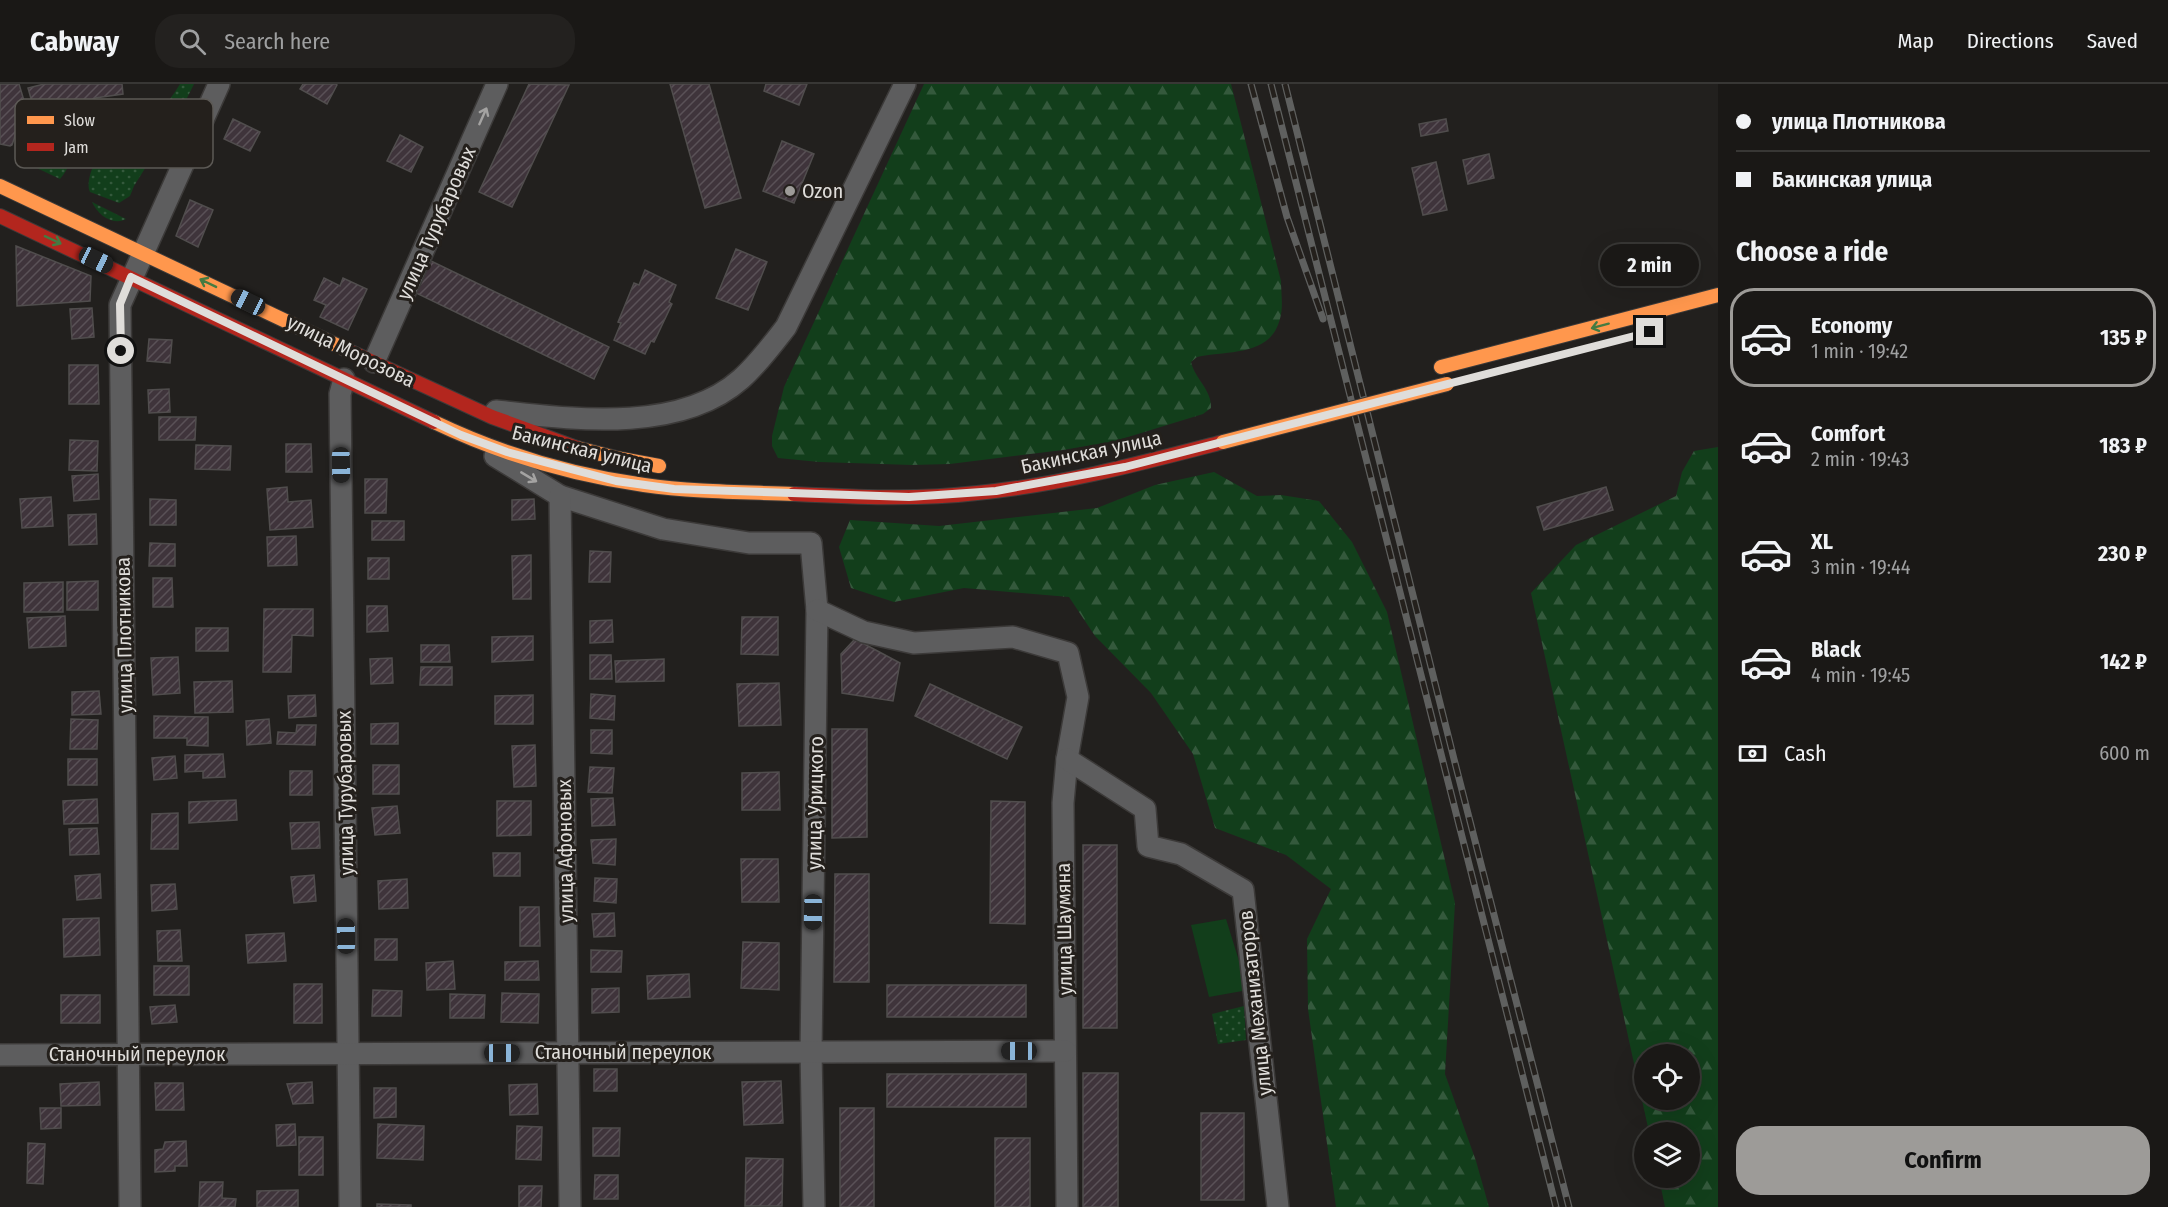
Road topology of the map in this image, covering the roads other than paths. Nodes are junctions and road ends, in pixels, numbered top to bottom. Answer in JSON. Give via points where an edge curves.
{"nodes":[{"id":1,"x":219,"y":84,"type":"edge"},
{"id":2,"x":497,"y":84,"type":"edge"},
{"id":3,"x":905,"y":84,"type":"edge"},
{"id":4,"x":212,"y":99,"type":"edge"},
{"id":5,"x":180,"y":168,"type":"edge"},
{"id":6,"x":0,"y":186,"type":"edge"},
{"id":7,"x":0,"y":216,"type":"edge"},
{"id":8,"x":142,"y":251,"type":"junction"},
{"id":9,"x":131,"y":277,"type":"junction"},
{"id":10,"x":1718,"y":295,"type":"edge"},
{"id":11,"x":374,"y":362,"type":"junction"},
{"id":12,"x":1436,"y":369,"type":"dead end"},
{"id":13,"x":345,"y":379,"type":"junction"},
{"id":14,"x":1453,"y":383,"type":"dead end"},
{"id":15,"x":473,"y":409,"type":"junction"},
{"id":16,"x":461,"y":435,"type":"junction"},
{"id":17,"x":668,"y":467,"type":"dead end"},
{"id":18,"x":560,"y":496,"type":"junction"},
{"id":19,"x":811,"y":543,"type":"joint"},
{"id":20,"x":818,"y":610,"type":"junction"},
{"id":21,"x":1067,"y":759,"type":"junction"},
{"id":22,"x":1065,"y":1051,"type":"junction"},
{"id":23,"x":811,"y":1052,"type":"junction"},
{"id":24,"x":348,"y":1053,"type":"junction"},
{"id":25,"x":568,"y":1053,"type":"junction"},
{"id":26,"x":128,"y":1054,"type":"junction"},
{"id":27,"x":0,"y":1055,"type":"edge"},
{"id":28,"x":130,"y":1207,"type":"edge"},
{"id":29,"x":350,"y":1207,"type":"edge"},
{"id":30,"x":570,"y":1207,"type":"edge"},
{"id":31,"x":814,"y":1207,"type":"edge"},
{"id":32,"x":1067,"y":1207,"type":"edge"},
{"id":33,"x":1278,"y":1207,"type":"edge"}],
"edges":[{"from":1,"to":4,"type":"street","name":"улица Плотникова"},
{"from":11,"to":2,"type":"street","name":"улица Турубаровых","one_way":true},
{"from":3,"to":15,"type":"street","via":[[786,327],[740,381],[695,405],[633,418],[598,420]]},
{"from":5,"to":8,"type":"street","name":"улица Плотникова"},
{"from":6,"to":8,"type":"main road","name":"улица Морозова"},
{"from":7,"to":9,"type":"main road","name":"улица Морозова","one_way":true},
{"from":8,"to":9,"type":"street","name":"улица Плотникова"},
{"from":11,"to":8,"type":"main road","name":"улица Морозова","one_way":true},
{"from":9,"to":13,"type":"main road","name":"улица Морозова"},
{"from":9,"to":26,"type":"street","name":"улица Плотникова","via":[[120,304]]},
{"from":10,"to":12,"type":"main road","one_way":true},
{"from":11,"to":15,"type":"main road","name":"улица Морозова"},
{"from":13,"to":16,"type":"main road","name":"улица Морозова"},
{"from":13,"to":24,"type":"street","name":"улица Турубаровых","via":[[340,394]]},
{"from":14,"to":16,"type":"main road","name":"Бакинская улица","bridge":true,"via":[[1062,480],[996,491],[909,497],[674,489],[605,478],[507,452]]},
{"from":15,"to":17,"type":"main road","name":"Бакинская улица","via":[[566,445],[622,461]]},
{"from":16,"to":18,"type":"street","name":"улица Морозова","one_way":true},
{"from":18,"to":19,"type":"street","name":"улица Морозова","via":[[663,529],[749,543]]},
{"from":18,"to":25,"type":"street","name":"улица Афоновых"},
{"from":19,"to":20,"type":"street","name":"улица Урицкого"},
{"from":20,"to":21,"type":"street","name":"улица Шаумяна","via":[[864,632],[914,643],[1013,637],[1068,653],[1078,697]]},
{"from":20,"to":23,"type":"street","name":"улица Урицкого"},
{"from":21,"to":22,"type":"street","name":"улица Шаумяна","via":[[1063,803]]},
{"from":21,"to":33,"type":"street","name":"улица Механизаторов","via":[[1145,809],[1148,846],[1181,854],[1243,890]]},
{"from":22,"to":23,"type":"street","name":"Станочный переулок"},
{"from":22,"to":32,"type":"street","name":"улица Шаумяна"},
{"from":23,"to":25,"type":"street","name":"Станочный переулок"},
{"from":23,"to":31,"type":"street","name":"улица Урицкого"},
{"from":24,"to":25,"type":"street","name":"Станочный переулок"},
{"from":24,"to":26,"type":"street","name":"Станочный переулок"},
{"from":24,"to":29,"type":"street","name":"улица Турубаровых"},
{"from":25,"to":30,"type":"street","name":"улица Афоновых"},
{"from":26,"to":27,"type":"street","name":"Станочный переулок"},
{"from":26,"to":28,"type":"street","name":"улица Плотникова"}]}
